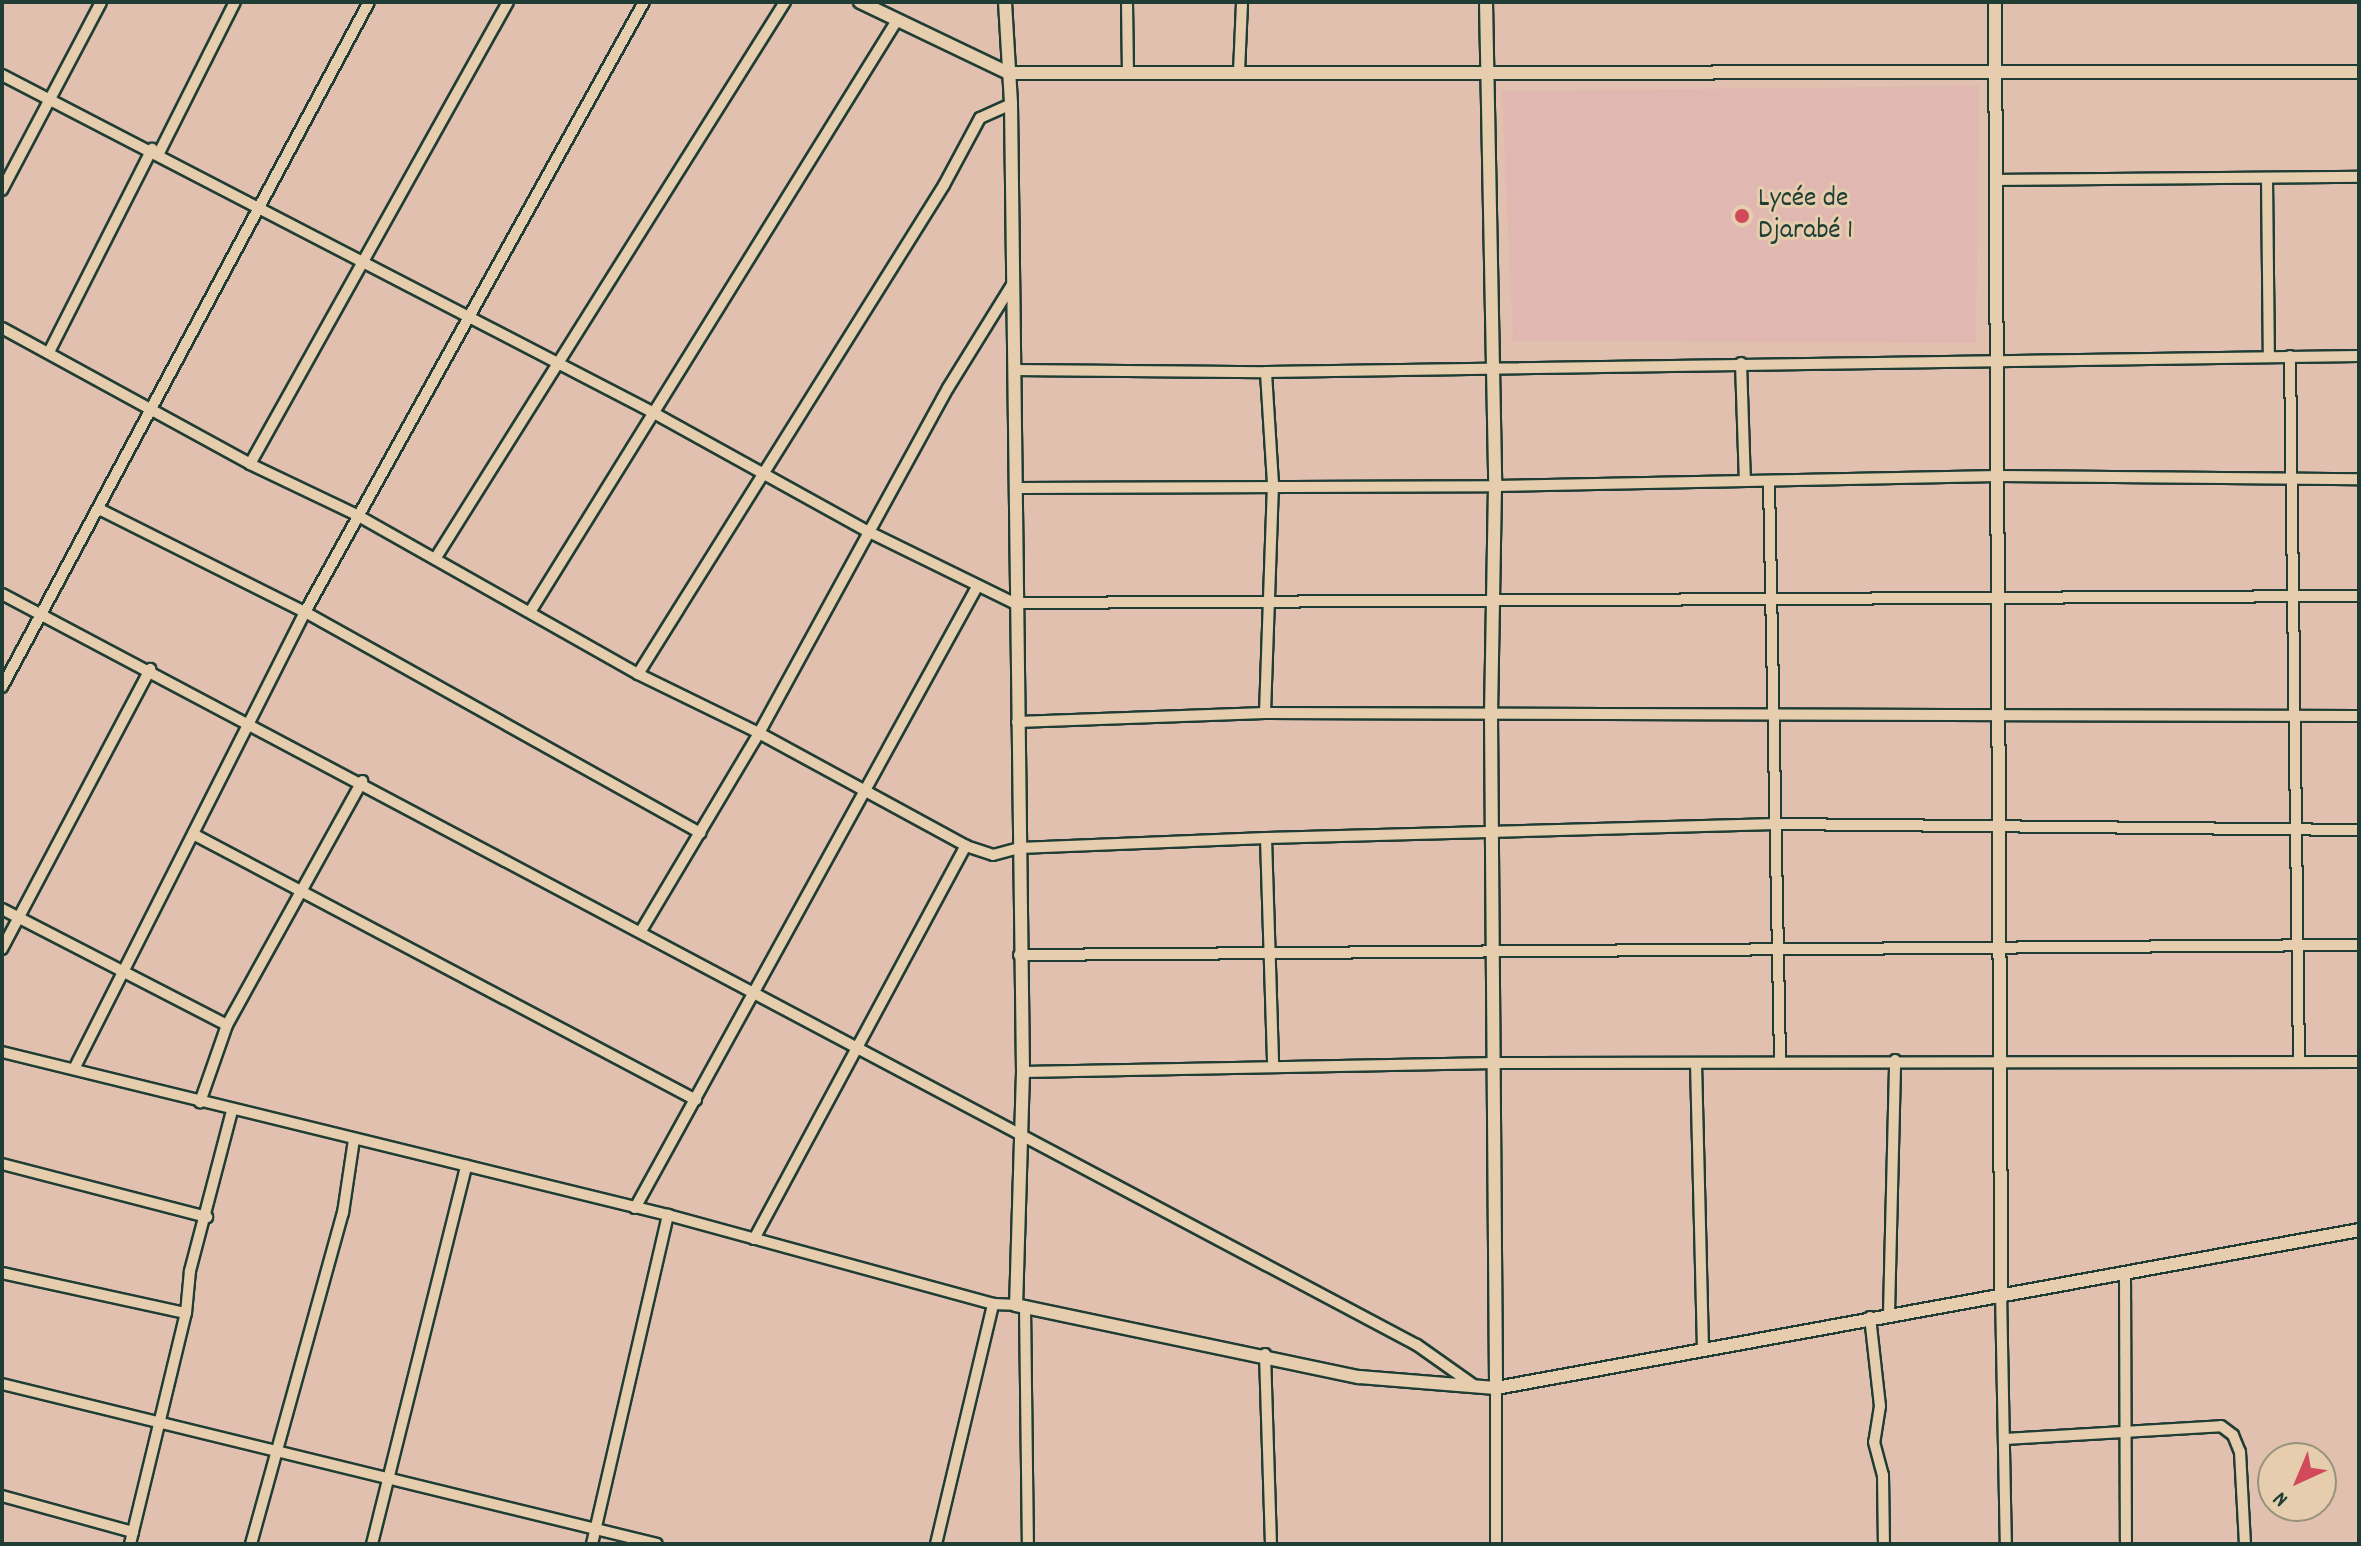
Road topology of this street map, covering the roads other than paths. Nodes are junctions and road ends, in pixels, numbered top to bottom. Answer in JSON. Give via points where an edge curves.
{"nodes":[{"id":1,"x":101,"y":2,"type":"edge"},
{"id":2,"x":235,"y":2,"type":"edge"},
{"id":3,"x":369,"y":2,"type":"edge"},
{"id":4,"x":508,"y":2,"type":"edge"},
{"id":5,"x":644,"y":2,"type":"edge"},
{"id":6,"x":785,"y":2,"type":"edge"},
{"id":7,"x":860,"y":2,"type":"edge"},
{"id":8,"x":1005,"y":2,"type":"edge"},
{"id":9,"x":1127,"y":2,"type":"edge"},
{"id":10,"x":1242,"y":2,"type":"edge"},
{"id":11,"x":1486,"y":2,"type":"edge"},
{"id":12,"x":1995,"y":2,"type":"edge"},
{"id":13,"x":896,"y":22,"type":"junction"},
{"id":14,"x":1128,"y":72,"type":"junction"},
{"id":15,"x":1239,"y":72,"type":"junction"},
{"id":16,"x":2359,"y":72,"type":"edge"},
{"id":17,"x":1008,"y":73,"type":"junction"},
{"id":18,"x":1488,"y":73,"type":"junction"},
{"id":19,"x":1996,"y":74,"type":"junction"},
{"id":20,"x":2,"y":75,"type":"edge"},
{"id":21,"x":50,"y":99,"type":"junction"},
{"id":22,"x":1011,"y":104,"type":"junction"},
{"id":23,"x":156,"y":151,"type":"junction"},
{"id":24,"x":2359,"y":177,"type":"edge"},
{"id":25,"x":2267,"y":178,"type":"junction"},
{"id":26,"x":1996,"y":180,"type":"junction"},
{"id":27,"x":2,"y":190,"type":"edge"},
{"id":28,"x":260,"y":211,"type":"junction"},
{"id":29,"x":364,"y":260,"type":"junction"},
{"id":30,"x":1013,"y":283,"type":"junction"},
{"id":31,"x":468,"y":318,"type":"junction"},
{"id":32,"x":2,"y":328,"type":"edge"},
{"id":33,"x":49,"y":352,"type":"junction"},
{"id":34,"x":2269,"y":355,"type":"junction"},
{"id":35,"x":2290,"y":356,"type":"junction"},
{"id":36,"x":2359,"y":356,"type":"edge"},
{"id":37,"x":1997,"y":362,"type":"junction"},
{"id":38,"x":1741,"y":363,"type":"junction"},
{"id":39,"x":558,"y":365,"type":"junction"},
{"id":40,"x":1489,"y":369,"type":"junction"},
{"id":41,"x":1014,"y":370,"type":"junction"},
{"id":42,"x":1266,"y":372,"type":"junction"},
{"id":43,"x":151,"y":410,"type":"junction"},
{"id":44,"x":654,"y":413,"type":"junction"},
{"id":45,"x":250,"y":464,"type":"junction"},
{"id":46,"x":765,"y":474,"type":"junction"},
{"id":47,"x":1998,"y":476,"type":"junction"},
{"id":48,"x":2359,"y":479,"type":"edge"},
{"id":49,"x":2292,"y":480,"type":"junction"},
{"id":50,"x":1745,"y":481,"type":"junction"},
{"id":51,"x":1769,"y":481,"type":"junction"},
{"id":52,"x":1273,"y":484,"type":"junction"},
{"id":53,"x":1495,"y":486,"type":"junction"},
{"id":54,"x":1017,"y":488,"type":"junction"},
{"id":55,"x":99,"y":509,"type":"junction"},
{"id":56,"x":357,"y":515,"type":"junction"},
{"id":57,"x":869,"y":532,"type":"junction"},
{"id":58,"x":435,"y":559,"type":"junction"},
{"id":59,"x":977,"y":587,"type":"junction"},
{"id":60,"x":2,"y":594,"type":"edge"},
{"id":61,"x":1999,"y":595,"type":"junction"},
{"id":62,"x":2359,"y":596,"type":"edge"},
{"id":63,"x":2294,"y":597,"type":"junction"},
{"id":64,"x":1268,"y":598,"type":"junction"},
{"id":65,"x":1771,"y":600,"type":"junction"},
{"id":66,"x":1014,"y":603,"type":"junction"},
{"id":67,"x":1492,"y":603,"type":"junction"},
{"id":68,"x":305,"y":612,"type":"junction"},
{"id":69,"x":530,"y":612,"type":"junction"},
{"id":70,"x":41,"y":613,"type":"junction"},
{"id":71,"x":150,"y":669,"type":"junction"},
{"id":72,"x":638,"y":674,"type":"junction"},
{"id":73,"x":2,"y":687,"type":"edge"},
{"id":74,"x":1265,"y":713,"type":"junction"},
{"id":75,"x":2000,"y":713,"type":"junction"},
{"id":76,"x":1775,"y":715,"type":"junction"},
{"id":77,"x":1491,"y":716,"type":"junction"},
{"id":78,"x":2296,"y":716,"type":"junction"},
{"id":79,"x":2359,"y":716,"type":"edge"},
{"id":80,"x":250,"y":722,"type":"junction"},
{"id":81,"x":1017,"y":722,"type":"junction"},
{"id":82,"x":759,"y":733,"type":"junction"},
{"id":83,"x":362,"y":781,"type":"junction"},
{"id":84,"x":868,"y":792,"type":"junction"},
{"id":85,"x":1776,"y":824,"type":"junction"},
{"id":86,"x":1494,"y":830,"type":"junction"},
{"id":87,"x":2001,"y":830,"type":"junction"},
{"id":88,"x":2297,"y":830,"type":"junction"},
{"id":89,"x":2359,"y":830,"type":"edge"},
{"id":90,"x":701,"y":833,"type":"junction"},
{"id":91,"x":193,"y":834,"type":"junction"},
{"id":92,"x":1266,"y":838,"type":"junction"},
{"id":93,"x":966,"y":846,"type":"junction"},
{"id":94,"x":1019,"y":848,"type":"junction"},
{"id":95,"x":300,"y":891,"type":"junction"},
{"id":96,"x":2,"y":909,"type":"edge"},
{"id":97,"x":18,"y":918,"type":"junction"},
{"id":98,"x":641,"y":931,"type":"junction"},
{"id":99,"x":2294,"y":944,"type":"junction"},
{"id":100,"x":2359,"y":945,"type":"edge"},
{"id":101,"x":1781,"y":946,"type":"junction"},
{"id":102,"x":2002,"y":947,"type":"junction"},
{"id":103,"x":2,"y":949,"type":"edge"},
{"id":104,"x":1496,"y":949,"type":"junction"},
{"id":105,"x":1268,"y":951,"type":"junction"},
{"id":106,"x":1019,"y":955,"type":"junction"},
{"id":107,"x":125,"y":975,"type":"junction"},
{"id":108,"x":757,"y":993,"type":"junction"},
{"id":109,"x":227,"y":1025,"type":"junction"},
{"id":110,"x":858,"y":1051,"type":"junction"},
{"id":111,"x":2,"y":1052,"type":"edge"},
{"id":112,"x":1895,"y":1060,"type":"junction"},
{"id":113,"x":2002,"y":1060,"type":"junction"},
{"id":114,"x":1780,"y":1061,"type":"junction"},
{"id":115,"x":2299,"y":1062,"type":"junction"},
{"id":116,"x":2359,"y":1062,"type":"edge"},
{"id":117,"x":1496,"y":1063,"type":"junction"},
{"id":118,"x":1696,"y":1063,"type":"junction"},
{"id":119,"x":1273,"y":1066,"type":"junction"},
{"id":120,"x":74,"y":1069,"type":"junction"},
{"id":121,"x":1023,"y":1072,"type":"junction"},
{"id":122,"x":696,"y":1100,"type":"junction"},
{"id":123,"x":200,"y":1102,"type":"junction"},
{"id":124,"x":232,"y":1111,"type":"junction"},
{"id":125,"x":1023,"y":1134,"type":"junction"},
{"id":126,"x":354,"y":1139,"type":"junction"},
{"id":127,"x":2,"y":1164,"type":"edge"},
{"id":128,"x":466,"y":1166,"type":"junction"},
{"id":129,"x":635,"y":1208,"type":"junction"},
{"id":130,"x":668,"y":1215,"type":"junction"},
{"id":131,"x":207,"y":1217,"type":"junction"},
{"id":132,"x":2359,"y":1230,"type":"edge"},
{"id":133,"x":754,"y":1239,"type":"junction"},
{"id":134,"x":2,"y":1273,"type":"edge"},
{"id":135,"x":2125,"y":1274,"type":"junction"},
{"id":136,"x":2001,"y":1292,"type":"junction"},
{"id":137,"x":993,"y":1304,"type":"junction"},
{"id":138,"x":1021,"y":1306,"type":"junction"},
{"id":139,"x":186,"y":1313,"type":"junction"},
{"id":140,"x":1889,"y":1313,"type":"junction"},
{"id":141,"x":1870,"y":1317,"type":"junction"},
{"id":142,"x":1703,"y":1351,"type":"junction"},
{"id":143,"x":1265,"y":1354,"type":"junction"},
{"id":144,"x":2,"y":1384,"type":"edge"},
{"id":145,"x":1476,"y":1387,"type":"junction"},
{"id":146,"x":1496,"y":1388,"type":"junction"},
{"id":147,"x":160,"y":1424,"type":"junction"},
{"id":148,"x":2128,"y":1430,"type":"junction"},
{"id":149,"x":2005,"y":1439,"type":"junction"},
{"id":150,"x":276,"y":1451,"type":"junction"},
{"id":151,"x":389,"y":1479,"type":"junction"},
{"id":152,"x":2,"y":1496,"type":"edge"},
{"id":153,"x":596,"y":1527,"type":"junction"},
{"id":154,"x":133,"y":1532,"type":"junction"},
{"id":155,"x":130,"y":1544,"type":"edge"},
{"id":156,"x":251,"y":1544,"type":"edge"},
{"id":157,"x":372,"y":1544,"type":"edge"},
{"id":158,"x":592,"y":1544,"type":"edge"},
{"id":159,"x":657,"y":1544,"type":"edge"},
{"id":160,"x":936,"y":1544,"type":"edge"},
{"id":161,"x":1028,"y":1544,"type":"edge"},
{"id":162,"x":1271,"y":1544,"type":"edge"},
{"id":163,"x":1496,"y":1544,"type":"edge"},
{"id":164,"x":1884,"y":1544,"type":"edge"},
{"id":165,"x":2006,"y":1544,"type":"edge"},
{"id":166,"x":2126,"y":1544,"type":"edge"},
{"id":167,"x":2245,"y":1544,"type":"edge"}],
"edges":[{"from":1,"to":21,"type":"street"},
{"from":2,"to":23,"type":"street"},
{"from":3,"to":28,"type":"street"},
{"from":4,"to":29,"type":"street"},
{"from":5,"to":31,"type":"street"},
{"from":6,"to":39,"type":"street"},
{"from":7,"to":13,"type":"street"},
{"from":8,"to":17,"type":"street"},
{"from":9,"to":14,"type":"street"},
{"from":10,"to":15,"type":"street"},
{"from":11,"to":18,"type":"street"},
{"from":12,"to":19,"type":"street"},
{"from":13,"to":17,"type":"street"},
{"from":13,"to":44,"type":"street"},
{"from":14,"to":15,"type":"street"},
{"from":14,"to":17,"type":"street"},
{"from":15,"to":18,"type":"street"},
{"from":16,"to":19,"type":"street"},
{"from":17,"to":22,"type":"street"},
{"from":18,"to":19,"type":"street"},
{"from":18,"to":40,"type":"street"},
{"from":19,"to":26,"type":"street"},
{"from":20,"to":21,"type":"street"},
{"from":21,"to":23,"type":"street"},
{"from":21,"to":27,"type":"street"},
{"from":22,"to":30,"type":"street"},
{"from":22,"to":46,"type":"street","via":[[980,118]]},
{"from":23,"to":28,"type":"street"},
{"from":23,"to":33,"type":"street"},
{"from":24,"to":25,"type":"street"},
{"from":25,"to":26,"type":"street"},
{"from":25,"to":34,"type":"street"},
{"from":26,"to":37,"type":"street"},
{"from":28,"to":29,"type":"street"},
{"from":28,"to":43,"type":"street"},
{"from":29,"to":31,"type":"street"},
{"from":29,"to":45,"type":"street"},
{"from":30,"to":41,"type":"street"},
{"from":30,"to":57,"type":"street"},
{"from":31,"to":39,"type":"street"},
{"from":31,"to":56,"type":"street"},
{"from":32,"to":33,"type":"street"},
{"from":33,"to":43,"type":"street"},
{"from":34,"to":35,"type":"street"},
{"from":34,"to":37,"type":"street"},
{"from":35,"to":36,"type":"street"},
{"from":35,"to":49,"type":"street"},
{"from":37,"to":38,"type":"street"},
{"from":37,"to":47,"type":"street"},
{"from":38,"to":40,"type":"street"},
{"from":38,"to":50,"type":"street"},
{"from":39,"to":44,"type":"street"},
{"from":39,"to":58,"type":"street"},
{"from":40,"to":42,"type":"street"},
{"from":40,"to":53,"type":"street"},
{"from":41,"to":42,"type":"street"},
{"from":41,"to":54,"type":"street"},
{"from":42,"to":52,"type":"street"},
{"from":43,"to":45,"type":"street"},
{"from":43,"to":55,"type":"street"},
{"from":44,"to":46,"type":"street"},
{"from":44,"to":69,"type":"street"},
{"from":45,"to":56,"type":"street"},
{"from":46,"to":57,"type":"street"},
{"from":46,"to":72,"type":"street"},
{"from":47,"to":49,"type":"street"},
{"from":47,"to":51,"type":"street"},
{"from":47,"to":61,"type":"street"},
{"from":48,"to":49,"type":"street"},
{"from":49,"to":63,"type":"street"},
{"from":50,"to":51,"type":"street"},
{"from":50,"to":53,"type":"street"},
{"from":51,"to":65,"type":"street"},
{"from":52,"to":53,"type":"street"},
{"from":52,"to":54,"type":"street"},
{"from":52,"to":64,"type":"street"},
{"from":53,"to":67,"type":"street"},
{"from":54,"to":66,"type":"street"},
{"from":55,"to":68,"type":"street"},
{"from":55,"to":70,"type":"street"},
{"from":56,"to":58,"type":"street"},
{"from":56,"to":68,"type":"street"},
{"from":57,"to":59,"type":"street"},
{"from":57,"to":82,"type":"street"},
{"from":58,"to":69,"type":"street"},
{"from":59,"to":66,"type":"street"},
{"from":59,"to":84,"type":"street"},
{"from":60,"to":70,"type":"street"},
{"from":61,"to":63,"type":"street"},
{"from":61,"to":65,"type":"street"},
{"from":61,"to":75,"type":"street"},
{"from":62,"to":63,"type":"street"},
{"from":63,"to":78,"type":"street"},
{"from":64,"to":66,"type":"street"},
{"from":64,"to":67,"type":"street"},
{"from":64,"to":74,"type":"street"},
{"from":65,"to":67,"type":"street"},
{"from":65,"to":76,"type":"street"},
{"from":66,"to":81,"type":"street"},
{"from":67,"to":77,"type":"street"},
{"from":68,"to":80,"type":"street"},
{"from":68,"to":90,"type":"street"},
{"from":69,"to":72,"type":"street"},
{"from":70,"to":71,"type":"street"},
{"from":70,"to":73,"type":"street"},
{"from":71,"to":80,"type":"street"},
{"from":71,"to":97,"type":"street"},
{"from":72,"to":82,"type":"street"},
{"from":74,"to":77,"type":"street"},
{"from":74,"to":81,"type":"street"},
{"from":75,"to":76,"type":"street"},
{"from":75,"to":78,"type":"street"},
{"from":75,"to":87,"type":"street"},
{"from":76,"to":77,"type":"street"},
{"from":76,"to":85,"type":"street"},
{"from":77,"to":86,"type":"street"},
{"from":78,"to":79,"type":"street"},
{"from":78,"to":88,"type":"street"},
{"from":80,"to":83,"type":"street"},
{"from":80,"to":91,"type":"street"},
{"from":81,"to":94,"type":"street"},
{"from":82,"to":84,"type":"street"},
{"from":82,"to":90,"type":"street"},
{"from":83,"to":95,"type":"street"},
{"from":83,"to":98,"type":"street"},
{"from":84,"to":93,"type":"street"},
{"from":84,"to":108,"type":"street"},
{"from":85,"to":86,"type":"street"},
{"from":85,"to":87,"type":"street"},
{"from":85,"to":101,"type":"street"},
{"from":86,"to":92,"type":"street"},
{"from":86,"to":104,"type":"street"},
{"from":87,"to":88,"type":"street"},
{"from":87,"to":102,"type":"street"},
{"from":88,"to":89,"type":"street"},
{"from":88,"to":99,"type":"street"},
{"from":90,"to":98,"type":"street"},
{"from":91,"to":95,"type":"street"},
{"from":91,"to":107,"type":"street"},
{"from":92,"to":94,"type":"street"},
{"from":92,"to":105,"type":"street"},
{"from":93,"to":94,"type":"street","via":[[993,855]]},
{"from":93,"to":110,"type":"street"},
{"from":94,"to":106,"type":"street"},
{"from":95,"to":109,"type":"street"},
{"from":95,"to":122,"type":"street"},
{"from":96,"to":97,"type":"street"},
{"from":97,"to":103,"type":"street"},
{"from":97,"to":107,"type":"street"},
{"from":98,"to":108,"type":"street"},
{"from":99,"to":100,"type":"street"},
{"from":99,"to":102,"type":"street"},
{"from":99,"to":115,"type":"street"},
{"from":101,"to":102,"type":"street"},
{"from":101,"to":104,"type":"street"},
{"from":101,"to":114,"type":"street"},
{"from":102,"to":113,"type":"street"},
{"from":104,"to":105,"type":"street"},
{"from":104,"to":117,"type":"street"},
{"from":105,"to":106,"type":"street"},
{"from":105,"to":119,"type":"street"},
{"from":106,"to":121,"type":"street"},
{"from":107,"to":109,"type":"street"},
{"from":107,"to":120,"type":"street"},
{"from":108,"to":110,"type":"street"},
{"from":108,"to":122,"type":"street"},
{"from":109,"to":123,"type":"street"},
{"from":110,"to":125,"type":"street"},
{"from":110,"to":133,"type":"street"},
{"from":111,"to":120,"type":"street"},
{"from":112,"to":113,"type":"street"},
{"from":112,"to":114,"type":"street"},
{"from":112,"to":140,"type":"street"},
{"from":113,"to":115,"type":"street"},
{"from":113,"to":136,"type":"street"},
{"from":114,"to":118,"type":"street"},
{"from":115,"to":116,"type":"street"},
{"from":117,"to":118,"type":"street"},
{"from":117,"to":119,"type":"street"},
{"from":117,"to":146,"type":"street"},
{"from":118,"to":142,"type":"street"},
{"from":119,"to":121,"type":"street"},
{"from":120,"to":123,"type":"street"},
{"from":121,"to":125,"type":"street"},
{"from":122,"to":129,"type":"street"},
{"from":123,"to":124,"type":"street"},
{"from":124,"to":126,"type":"street"},
{"from":124,"to":131,"type":"street"},
{"from":125,"to":138,"type":"street"},
{"from":125,"to":145,"type":"street","via":[[1169,1217],[1417,1345]]},
{"from":126,"to":128,"type":"street"},
{"from":126,"to":150,"type":"street","via":[[343,1213]]},
{"from":127,"to":131,"type":"street"},
{"from":128,"to":129,"type":"street"},
{"from":128,"to":151,"type":"street"},
{"from":129,"to":130,"type":"street"},
{"from":130,"to":133,"type":"street"},
{"from":130,"to":153,"type":"street"},
{"from":131,"to":139,"type":"street","via":[[190,1271]]},
{"from":132,"to":135,"type":"street"},
{"from":133,"to":137,"type":"street"},
{"from":134,"to":139,"type":"street"},
{"from":135,"to":136,"type":"street"},
{"from":135,"to":148,"type":"street"},
{"from":136,"to":140,"type":"street"},
{"from":136,"to":149,"type":"street"},
{"from":137,"to":138,"type":"street"},
{"from":137,"to":160,"type":"street"},
{"from":138,"to":143,"type":"street"},
{"from":138,"to":161,"type":"street"},
{"from":139,"to":147,"type":"street"},
{"from":140,"to":141,"type":"street"},
{"from":141,"to":142,"type":"street"},
{"from":141,"to":164,"type":"street","via":[[1880,1406],[1874,1442],[1883,1475]]},
{"from":142,"to":146,"type":"street"},
{"from":143,"to":145,"type":"street","via":[[1359,1377]]},
{"from":143,"to":162,"type":"street"},
{"from":144,"to":147,"type":"street"},
{"from":145,"to":146,"type":"street"},
{"from":146,"to":163,"type":"street"},
{"from":147,"to":150,"type":"street"},
{"from":147,"to":154,"type":"street"},
{"from":148,"to":149,"type":"street"},
{"from":148,"to":166,"type":"street"},
{"from":148,"to":167,"type":"street","via":[[2221,1426],[2233,1435],[2240,1452]]},
{"from":149,"to":165,"type":"street"},
{"from":150,"to":151,"type":"street"},
{"from":150,"to":156,"type":"street"},
{"from":151,"to":153,"type":"street"},
{"from":151,"to":157,"type":"street"},
{"from":152,"to":154,"type":"street"},
{"from":153,"to":158,"type":"street"},
{"from":153,"to":159,"type":"street"},
{"from":154,"to":155,"type":"street"}]}
